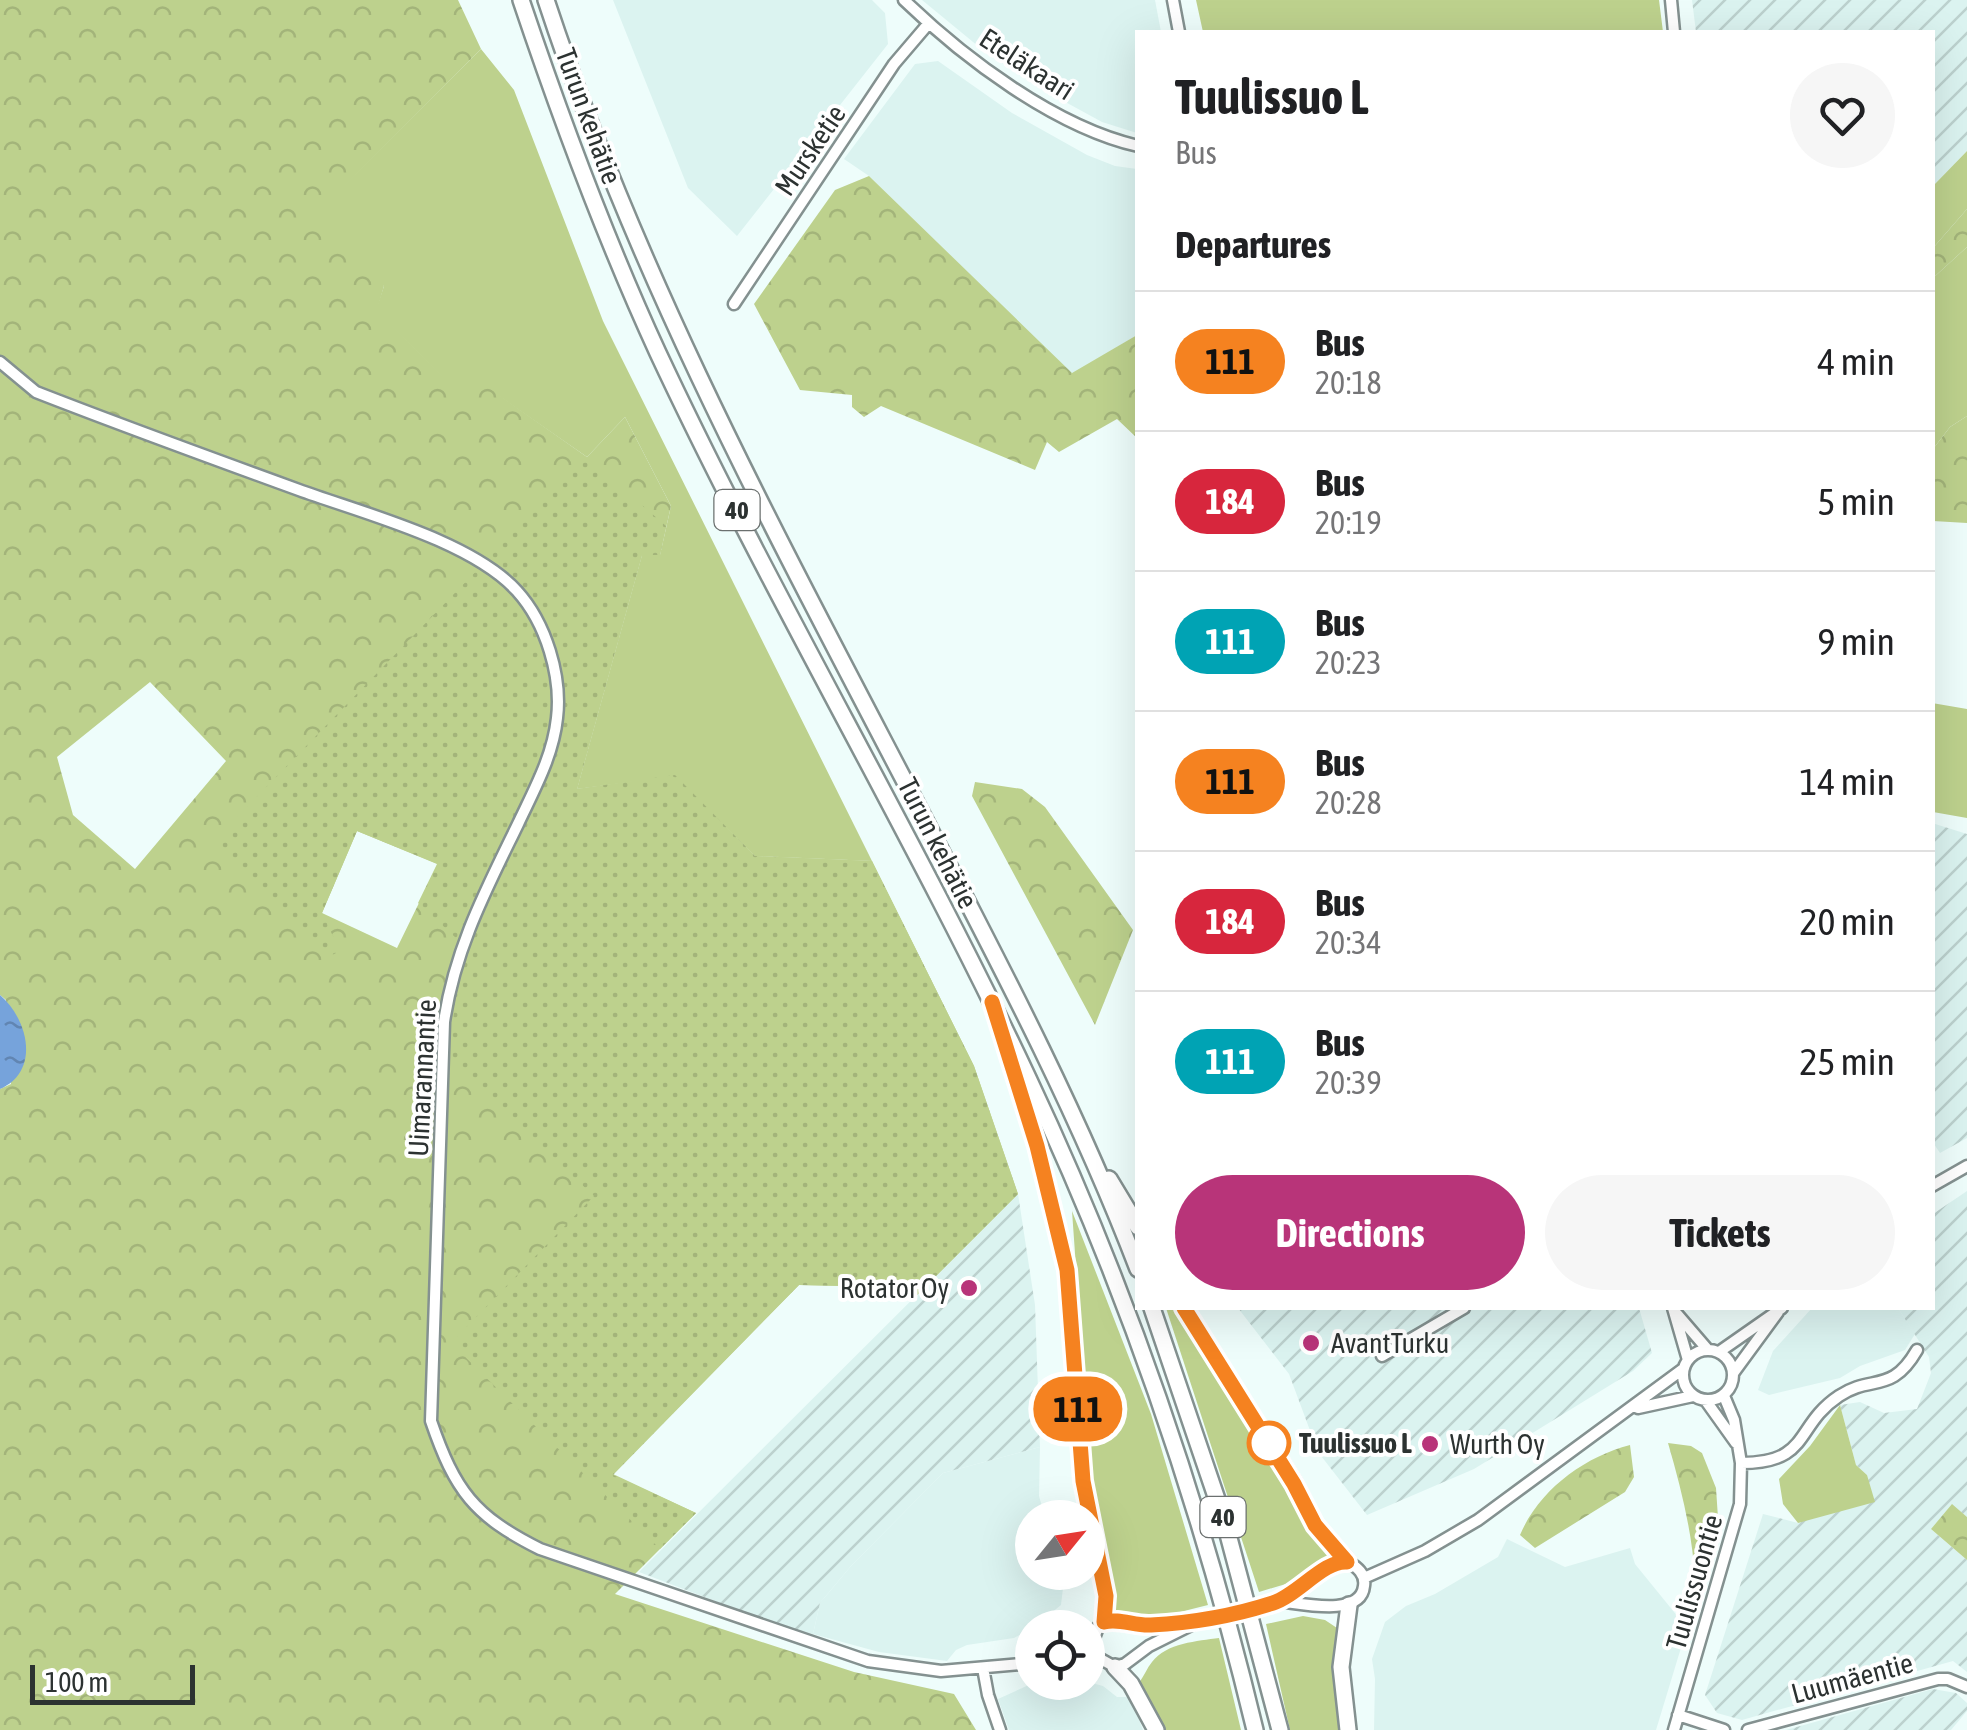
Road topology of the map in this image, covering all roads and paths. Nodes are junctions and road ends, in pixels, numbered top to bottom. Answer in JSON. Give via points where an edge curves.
{"nodes":[{"id":1,"x":521,"y":0,"type":"edge"},
{"id":2,"x":546,"y":0,"type":"edge"},
{"id":3,"x":904,"y":0,"type":"edge"},
{"id":4,"x":1173,"y":0,"type":"edge"},
{"id":5,"x":1671,"y":0,"type":"edge"},
{"id":6,"x":928,"y":23,"type":"junction"},
{"id":7,"x":1179,"y":30,"type":"edge"},
{"id":8,"x":1674,"y":30,"type":"edge"},
{"id":9,"x":1135,"y":145,"type":"edge"},
{"id":10,"x":734,"y":304,"type":"dead end"},
{"id":11,"x":0,"y":362,"type":"edge"},
{"id":12,"x":992,"y":1002,"type":"junction"},
{"id":13,"x":1076,"y":1121,"type":"junction"},
{"id":14,"x":1967,"y":1166,"type":"edge"},
{"id":15,"x":1935,"y":1184,"type":"edge"},
{"id":16,"x":1135,"y":1223,"type":"edge"},
{"id":17,"x":1135,"y":1262,"type":"edge"},
{"id":18,"x":1153,"y":1310,"type":"edge"},
{"id":19,"x":1185,"y":1310,"type":"edge"},
{"id":20,"x":1461,"y":1310,"type":"edge"},
{"id":21,"x":1675,"y":1310,"type":"edge"},
{"id":22,"x":1780,"y":1310,"type":"edge"},
{"id":23,"x":1916,"y":1350,"type":"dead end"},
{"id":24,"x":1714,"y":1351,"type":"junction"},
{"id":25,"x":1382,"y":1356,"type":"dead end"},
{"id":26,"x":1686,"y":1364,"type":"junction"},
{"id":27,"x":1734,"y":1372,"type":"junction"},
{"id":28,"x":1693,"y":1396,"type":"junction"},
{"id":29,"x":1724,"y":1396,"type":"junction"},
{"id":30,"x":1706,"y":1401,"type":"junction"},
{"id":31,"x":1632,"y":1409,"type":"junction"},
{"id":32,"x":1736,"y":1444,"type":"junction"},
{"id":33,"x":1741,"y":1463,"type":"junction"},
{"id":34,"x":1347,"y":1562,"type":"junction"},
{"id":35,"x":1364,"y":1578,"type":"junction"},
{"id":36,"x":1278,"y":1601,"type":"junction"},
{"id":37,"x":1349,"y":1605,"type":"junction"},
{"id":38,"x":1105,"y":1610,"type":"edge"},
{"id":39,"x":1105,"y":1622,"type":"edge"},
{"id":40,"x":1193,"y":1624,"type":"junction"},
{"id":41,"x":1105,"y":1664,"type":"edge"},
{"id":42,"x":1015,"y":1665,"type":"edge"},
{"id":43,"x":1115,"y":1667,"type":"junction"},
{"id":44,"x":983,"y":1668,"type":"junction"},
{"id":45,"x":1967,"y":1688,"type":"edge"},
{"id":46,"x":1678,"y":1714,"type":"junction"},
{"id":47,"x":1000,"y":1730,"type":"edge"},
{"id":48,"x":1156,"y":1730,"type":"edge"},
{"id":49,"x":1255,"y":1730,"type":"edge"},
{"id":50,"x":1280,"y":1730,"type":"edge"},
{"id":51,"x":1348,"y":1730,"type":"edge"},
{"id":52,"x":1674,"y":1730,"type":"edge"},
{"id":53,"x":1724,"y":1730,"type":"edge"},
{"id":54,"x":1748,"y":1730,"type":"edge"}],
"edges":[{"from":1,"to":12,"type":"highway","name":"Turun kehätie","number":"40","via":[[573,148],[658,352]]},
{"from":2,"to":13,"type":"highway","name":"Turun kehätie","number":"40","via":[[602,156],[684,349]]},
{"from":3,"to":6,"type":"street","name":"Eteläkaari"},
{"from":4,"to":7,"type":"street"},
{"from":5,"to":8,"type":"street"},
{"from":6,"to":9,"type":"street","name":"Eteläkaari","via":[[1036,101]]},
{"from":6,"to":10,"type":"street","name":"Mursketie"},
{"from":11,"to":44,"type":"street","name":"Uimarannantie","via":[[36,392],[486,564],[518,592],[540,627],[556,672],[558,718],[547,762],[463,939],[444,1022],[431,1421],[445,1462],[474,1508],[540,1549],[868,1662]]},
{"from":12,"to":38,"type":"highway","via":[[1067,1270],[1083,1481]]},
{"from":12,"to":49,"type":"highway","name":"Turun kehätie","number":"40","via":[[1092,1223],[1168,1421]]},
{"from":13,"to":16,"type":"highway"},
{"from":13,"to":17,"type":"highway","name":"Turun kehätie","number":"40"},
{"from":14,"to":15,"type":"street"},
{"from":18,"to":50,"type":"highway","number":"40","via":[[1225,1522]]},
{"from":19,"to":34,"type":"highway","via":[[1315,1525]]},
{"from":20,"to":25,"type":"street"},
{"from":21,"to":24,"type":"street"},
{"from":21,"to":26,"type":"street"},
{"from":22,"to":24,"type":"street"},
{"from":22,"to":27,"type":"street"},
{"from":23,"to":33,"type":"street","via":[[1906,1370],[1837,1397],[1792,1450],[1772,1462]]},
{"from":24,"to":26,"type":"street"},
{"from":24,"to":27,"type":"street"},
{"from":26,"to":28,"type":"street","via":[[1684,1384]]},
{"from":26,"to":31,"type":"street"},
{"from":27,"to":29,"type":"street"},
{"from":28,"to":30,"type":"street"},
{"from":28,"to":31,"type":"street"},
{"from":29,"to":30,"type":"street"},
{"from":29,"to":32,"type":"street","name":"Tuulissuontie"},
{"from":30,"to":32,"type":"street","name":"Tuulissuontie"},
{"from":31,"to":35,"type":"street","via":[[1449,1538]]},
{"from":32,"to":33,"type":"street","name":"Tuulissuontie"},
{"from":33,"to":46,"type":"street","name":"Tuulissuontie","via":[[1732,1541]]},
{"from":34,"to":35,"type":"street"},
{"from":34,"to":36,"type":"street","via":[[1332,1564]]},
{"from":35,"to":37,"type":"street","via":[[1364,1591]]},
{"from":36,"to":37,"type":"street"},
{"from":36,"to":40,"type":"street","bridge":true},
{"from":37,"to":51,"type":"highway","via":[[1340,1667]]},
{"from":39,"to":40,"type":"street"},
{"from":40,"to":43,"type":"street"},
{"from":41,"to":43,"type":"street"},
{"from":42,"to":44,"type":"street","name":"Uimarannantie"},
{"from":43,"to":48,"type":"highway"},
{"from":44,"to":47,"type":"street"},
{"from":45,"to":54,"type":"street","name":"Luumäentie","via":[[1938,1678]]},
{"from":46,"to":52,"type":"street","name":"Tuulissuontie"},
{"from":46,"to":53,"type":"street"}]}
